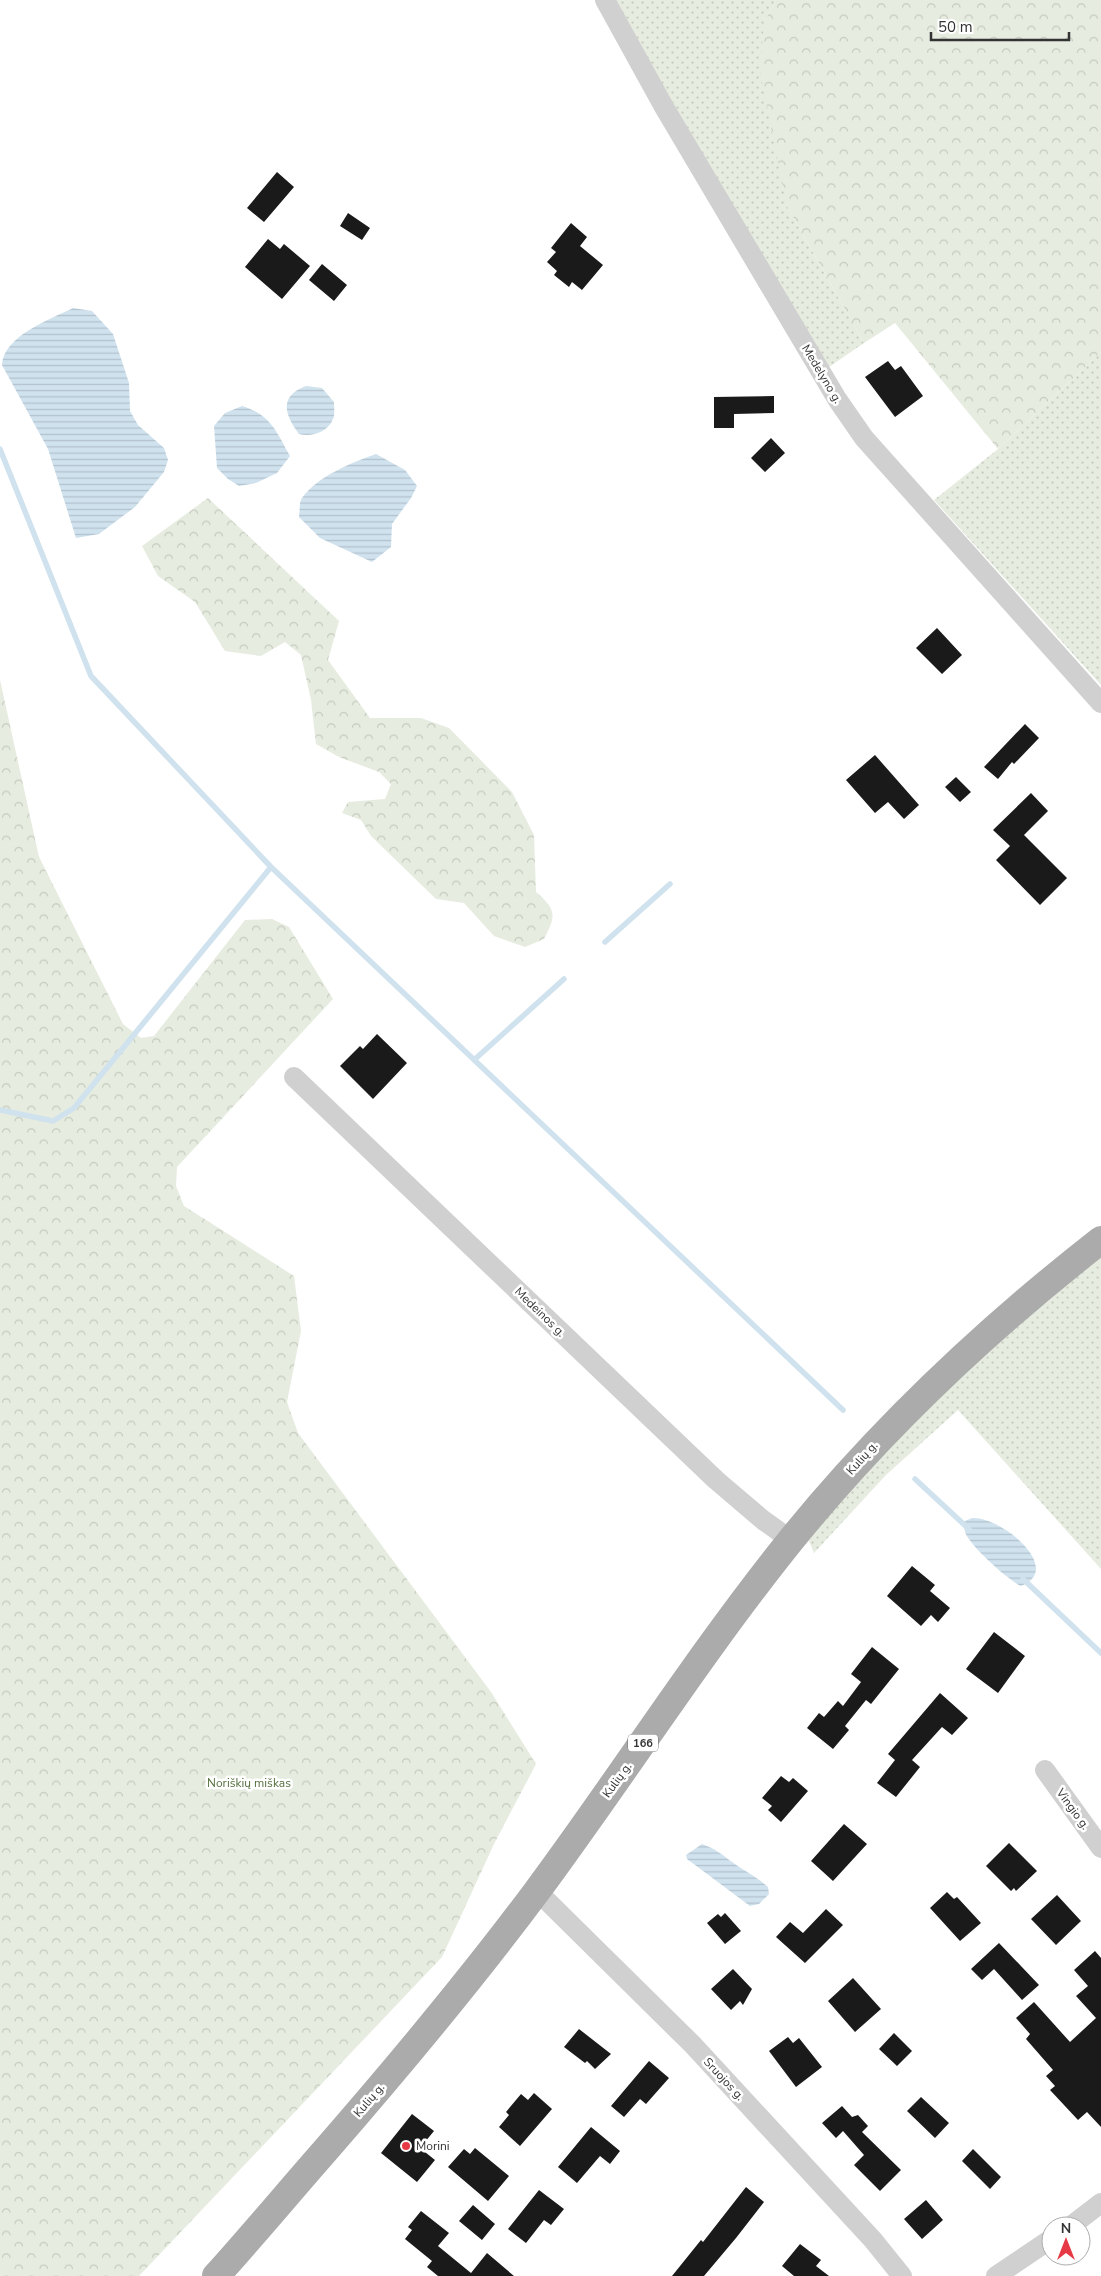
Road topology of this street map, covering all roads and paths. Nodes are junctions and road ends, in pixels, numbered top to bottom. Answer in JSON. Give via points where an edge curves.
{"nodes":[{"id":1,"x":605,"y":0,"type":"edge"},
{"id":2,"x":1101,"y":703,"type":"edge"},
{"id":3,"x":294,"y":1077,"type":"dead end"},
{"id":4,"x":1101,"y":1240,"type":"edge"},
{"id":5,"x":791,"y":1540,"type":"junction"},
{"id":6,"x":1045,"y":1770,"type":"dead end"},
{"id":7,"x":1101,"y":1848,"type":"edge"},
{"id":8,"x":537,"y":1891,"type":"junction"},
{"id":9,"x":1101,"y":2203,"type":"edge"},
{"id":10,"x":1084,"y":2216,"type":"edge"},
{"id":11,"x":1041,"y":2246,"type":"edge"},
{"id":12,"x":216,"y":2276,"type":"edge"},
{"id":13,"x":902,"y":2276,"type":"edge"},
{"id":14,"x":996,"y":2276,"type":"edge"}],
"edges":[{"from":1,"to":2,"type":"street","name":"Medelyno g.","via":[[664,107],[837,399],[864,438]]},
{"from":3,"to":5,"type":"street","name":"Medeinos g.","via":[[716,1480]]},
{"from":4,"to":5,"type":"main road","name":"Kulių g.","number":"166","via":[[1017,1309],[913,1404]]},
{"from":5,"to":8,"type":"main road","name":"Kulių g.","number":"166"},
{"from":6,"to":7,"type":"street","name":"Vingio g."},
{"from":8,"to":12,"type":"main road","name":"Kulių g.","number":"166","via":[[445,2010]]},
{"from":8,"to":13,"type":"street","name":"Sruojos g.","via":[[693,2045],[873,2240]]},
{"from":9,"to":10,"type":"street"},
{"from":11,"to":14,"type":"street"}]}
